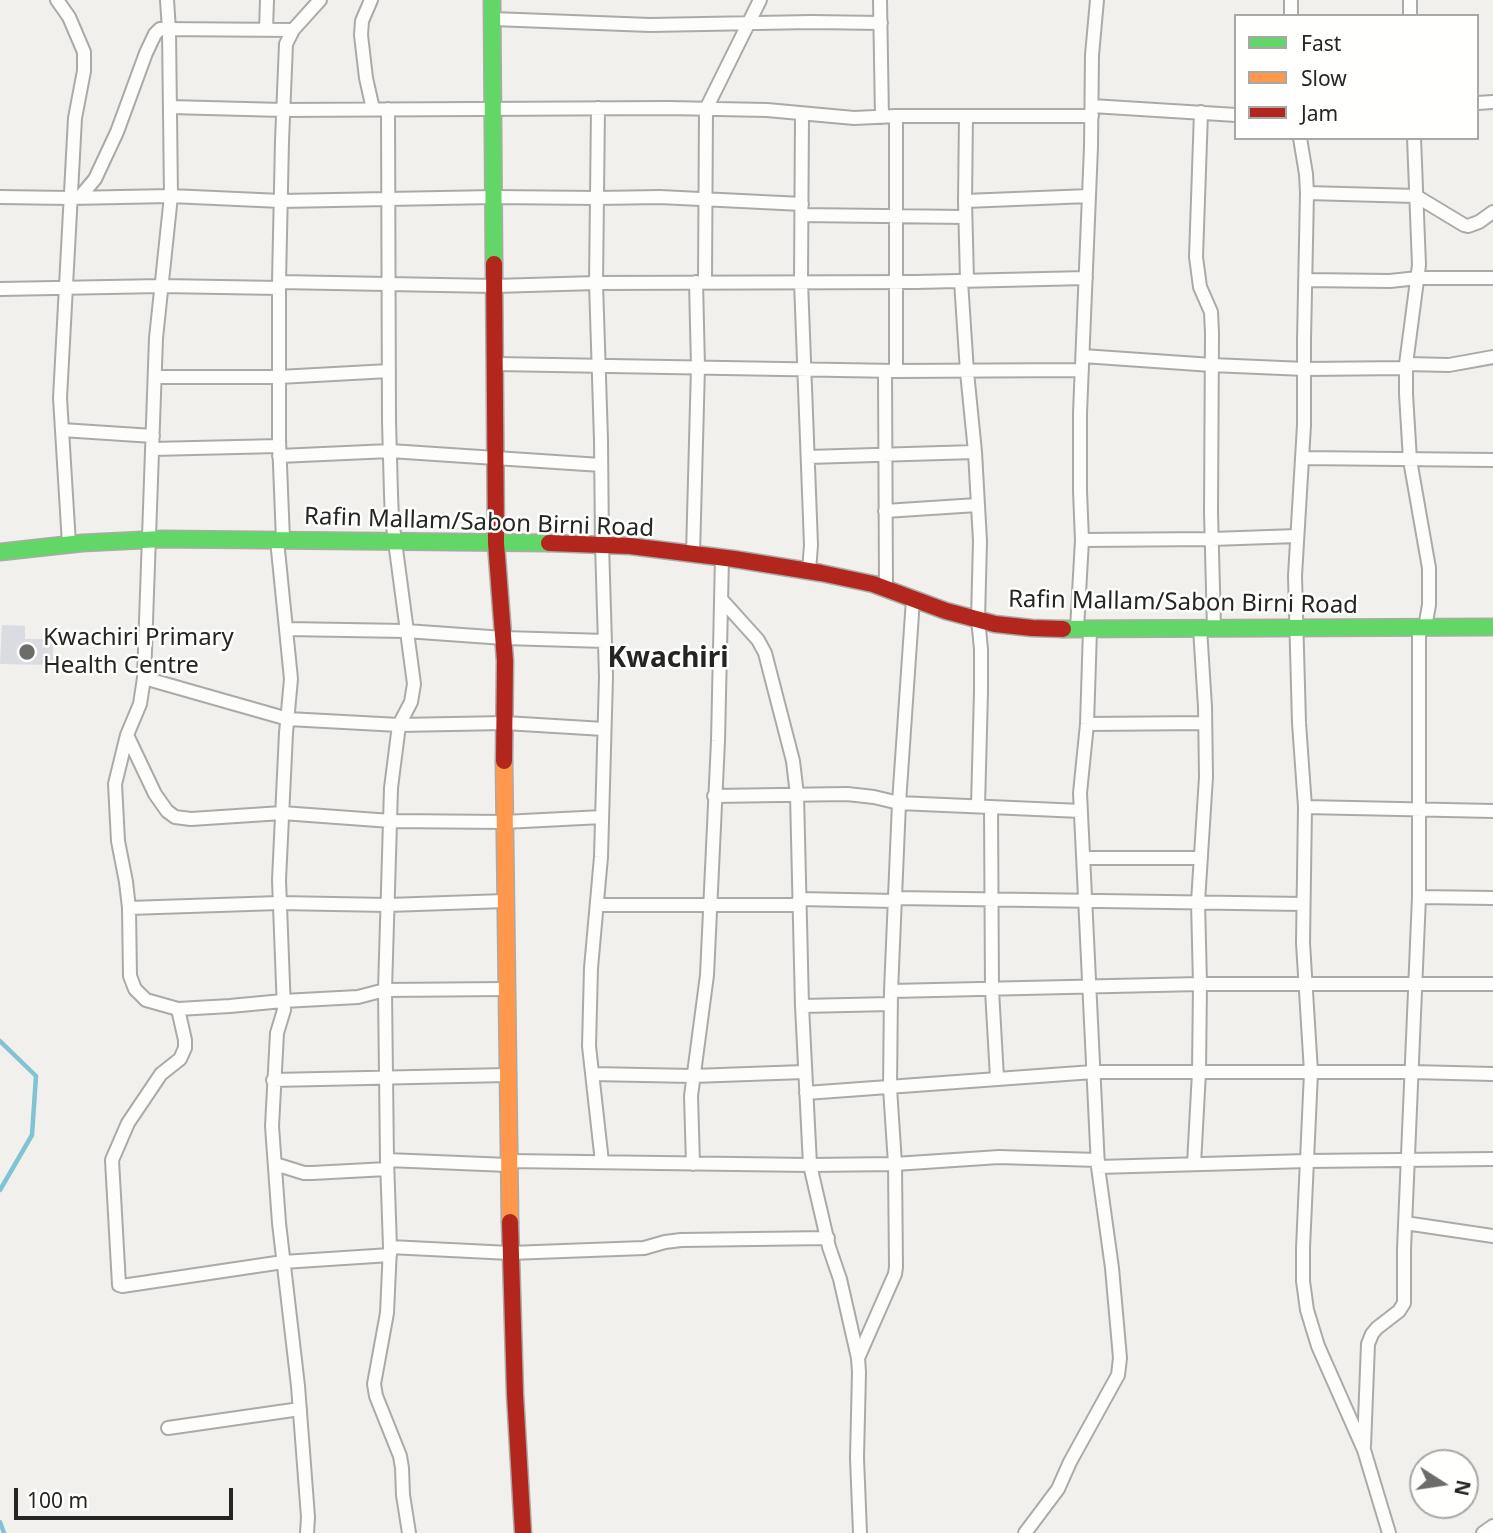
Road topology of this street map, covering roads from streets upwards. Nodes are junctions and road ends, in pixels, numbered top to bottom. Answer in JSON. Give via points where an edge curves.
{"nodes":[{"id":1,"x":57,"y":0,"type":"edge"},
{"id":2,"x":167,"y":0,"type":"edge"},
{"id":3,"x":267,"y":0,"type":"edge"},
{"id":4,"x":320,"y":0,"type":"edge"},
{"id":5,"x":370,"y":0,"type":"edge"},
{"id":6,"x":492,"y":0,"type":"edge"},
{"id":7,"x":760,"y":0,"type":"edge"},
{"id":8,"x":880,"y":0,"type":"edge"},
{"id":9,"x":1097,"y":0,"type":"edge"},
{"id":10,"x":493,"y":19,"type":"junction"},
{"id":11,"x":747,"y":23,"type":"junction"},
{"id":12,"x":881,"y":23,"type":"junction"},
{"id":13,"x":169,"y":30,"type":"junction"},
{"id":14,"x":266,"y":30,"type":"junction"},
{"id":15,"x":293,"y":30,"type":"junction"},
{"id":16,"x":170,"y":107,"type":"junction"},
{"id":17,"x":492,"y":108,"type":"junction"},
{"id":18,"x":598,"y":108,"type":"junction"},
{"id":19,"x":373,"y":109,"type":"junction"},
{"id":20,"x":388,"y":109,"type":"junction"},
{"id":21,"x":706,"y":109,"type":"junction"},
{"id":22,"x":283,"y":110,"type":"junction"},
{"id":23,"x":1092,"y":111,"type":"junction"},
{"id":24,"x":1201,"y":112,"type":"junction"},
{"id":25,"x":802,"y":114,"type":"junction"},
{"id":26,"x":1234,"y":115,"type":"edge"},
{"id":27,"x":896,"y":116,"type":"junction"},
{"id":28,"x":966,"y":116,"type":"junction"},
{"id":29,"x":882,"y":117,"type":"junction"},
{"id":30,"x":1300,"y":140,"type":"edge"},
{"id":31,"x":1414,"y":140,"type":"edge"},
{"id":32,"x":1307,"y":193,"type":"junction"},
{"id":33,"x":171,"y":196,"type":"junction"},
{"id":34,"x":1089,"y":196,"type":"junction"},
{"id":35,"x":1416,"y":196,"type":"junction"},
{"id":36,"x":0,"y":197,"type":"edge"},
{"id":37,"x":494,"y":197,"type":"junction"},
{"id":38,"x":75,"y":198,"type":"junction"},
{"id":39,"x":597,"y":198,"type":"junction"},
{"id":40,"x":706,"y":199,"type":"junction"},
{"id":41,"x":389,"y":200,"type":"junction"},
{"id":42,"x":281,"y":201,"type":"junction"},
{"id":43,"x":965,"y":201,"type":"junction"},
{"id":44,"x":802,"y":210,"type":"junction"},
{"id":45,"x":1493,"y":212,"type":"edge"},
{"id":46,"x":895,"y":216,"type":"junction"},
{"id":47,"x":965,"y":217,"type":"junction"},
{"id":48,"x":1086,"y":278,"type":"junction"},
{"id":49,"x":1418,"y":278,"type":"junction"},
{"id":50,"x":1493,"y":278,"type":"edge"},
{"id":51,"x":1305,"y":280,"type":"junction"},
{"id":52,"x":896,"y":281,"type":"junction"},
{"id":53,"x":964,"y":281,"type":"junction"},
{"id":54,"x":700,"y":282,"type":"junction"},
{"id":55,"x":801,"y":282,"type":"junction"},
{"id":56,"x":390,"y":283,"type":"junction"},
{"id":57,"x":596,"y":283,"type":"junction"},
{"id":58,"x":279,"y":285,"type":"junction"},
{"id":59,"x":162,"y":286,"type":"junction"},
{"id":60,"x":495,"y":286,"type":"junction"},
{"id":61,"x":65,"y":288,"type":"junction"},
{"id":62,"x":0,"y":289,"type":"edge"},
{"id":63,"x":1083,"y":356,"type":"junction"},
{"id":64,"x":1493,"y":357,"type":"edge"},
{"id":65,"x":496,"y":364,"type":"junction"},
{"id":66,"x":598,"y":365,"type":"junction"},
{"id":67,"x":1212,"y":366,"type":"junction"},
{"id":68,"x":1406,"y":366,"type":"junction"},
{"id":69,"x":698,"y":367,"type":"junction"},
{"id":70,"x":1305,"y":369,"type":"junction"},
{"id":71,"x":804,"y":370,"type":"junction"},
{"id":72,"x":1082,"y":370,"type":"junction"},
{"id":73,"x":389,"y":371,"type":"junction"},
{"id":74,"x":891,"y":371,"type":"junction"},
{"id":75,"x":967,"y":372,"type":"junction"},
{"id":76,"x":155,"y":376,"type":"junction"},
{"id":77,"x":279,"y":377,"type":"junction"},
{"id":78,"x":62,"y":430,"type":"junction"},
{"id":79,"x":153,"y":436,"type":"junction"},
{"id":80,"x":152,"y":449,"type":"junction"},
{"id":81,"x":279,"y":451,"type":"junction"},
{"id":82,"x":390,"y":451,"type":"junction"},
{"id":83,"x":975,"y":452,"type":"junction"},
{"id":84,"x":885,"y":455,"type":"junction"},
{"id":85,"x":496,"y":457,"type":"junction"},
{"id":86,"x":808,"y":457,"type":"junction"},
{"id":87,"x":1302,"y":458,"type":"junction"},
{"id":88,"x":1410,"y":460,"type":"junction"},
{"id":89,"x":1493,"y":460,"type":"edge"},
{"id":90,"x":601,"y":465,"type":"junction"},
{"id":91,"x":977,"y":505,"type":"junction"},
{"id":92,"x":886,"y":511,"type":"junction"},
{"id":93,"x":1297,"y":536,"type":"junction"},
{"id":94,"x":149,"y":539,"type":"junction"},
{"id":95,"x":1212,"y":539,"type":"junction"},
{"id":96,"x":280,"y":540,"type":"junction"},
{"id":97,"x":1082,"y":540,"type":"junction"},
{"id":98,"x":395,"y":542,"type":"junction"},
{"id":99,"x":496,"y":543,"type":"junction"},
{"id":100,"x":69,"y":544,"type":"junction"},
{"id":101,"x":602,"y":544,"type":"junction"},
{"id":102,"x":0,"y":552,"type":"edge"},
{"id":103,"x":693,"y":554,"type":"junction"},
{"id":104,"x":722,"y":557,"type":"junction"},
{"id":105,"x":809,"y":571,"type":"junction"},
{"id":106,"x":886,"y":589,"type":"junction"},
{"id":107,"x":721,"y":599,"type":"junction"},
{"id":108,"x":913,"y":599,"type":"junction"},
{"id":109,"x":978,"y":619,"type":"junction"},
{"id":110,"x":1422,"y":627,"type":"junction"},
{"id":111,"x":1493,"y":627,"type":"edge"},
{"id":112,"x":1207,"y":628,"type":"junction"},
{"id":113,"x":1297,"y":628,"type":"junction"},
{"id":114,"x":286,"y":629,"type":"junction"},
{"id":115,"x":1083,"y":630,"type":"junction"},
{"id":116,"x":406,"y":631,"type":"junction"},
{"id":117,"x":504,"y":638,"type":"junction"},
{"id":118,"x":605,"y":641,"type":"junction"},
{"id":119,"x":144,"y":678,"type":"junction"},
{"id":120,"x":288,"y":719,"type":"junction"},
{"id":121,"x":505,"y":723,"type":"junction"},
{"id":122,"x":1205,"y":723,"type":"junction"},
{"id":123,"x":1087,"y":724,"type":"junction"},
{"id":124,"x":399,"y":725,"type":"junction"},
{"id":125,"x":604,"y":729,"type":"junction"},
{"id":126,"x":127,"y":735,"type":"junction"},
{"id":127,"x":797,"y":795,"type":"junction"},
{"id":128,"x":714,"y":796,"type":"junction"},
{"id":129,"x":899,"y":803,"type":"junction"},
{"id":130,"x":978,"y":806,"type":"junction"},
{"id":131,"x":991,"y":807,"type":"junction"},
{"id":132,"x":1305,"y":807,"type":"junction"},
{"id":133,"x":1419,"y":809,"type":"junction"},
{"id":134,"x":1081,"y":811,"type":"junction"},
{"id":135,"x":1493,"y":811,"type":"edge"},
{"id":136,"x":282,"y":813,"type":"junction"},
{"id":137,"x":602,"y":817,"type":"junction"},
{"id":138,"x":391,"y":821,"type":"junction"},
{"id":139,"x":504,"y":822,"type":"junction"},
{"id":140,"x":1083,"y":858,"type":"junction"},
{"id":141,"x":1201,"y":858,"type":"junction"},
{"id":142,"x":1419,"y":897,"type":"junction"},
{"id":143,"x":1493,"y":898,"type":"edge"},
{"id":144,"x":991,"y":899,"type":"junction"},
{"id":145,"x":895,"y":900,"type":"junction"},
{"id":146,"x":1085,"y":900,"type":"junction"},
{"id":147,"x":505,"y":901,"type":"junction"},
{"id":148,"x":800,"y":902,"type":"junction"},
{"id":149,"x":1198,"y":902,"type":"junction"},
{"id":150,"x":279,"y":903,"type":"junction"},
{"id":151,"x":709,"y":904,"type":"junction"},
{"id":152,"x":1303,"y":904,"type":"junction"},
{"id":153,"x":388,"y":905,"type":"junction"},
{"id":154,"x":597,"y":905,"type":"junction"},
{"id":155,"x":129,"y":908,"type":"junction"},
{"id":156,"x":1200,"y":984,"type":"junction"},
{"id":157,"x":1305,"y":984,"type":"junction"},
{"id":158,"x":1493,"y":984,"type":"edge"},
{"id":159,"x":1415,"y":985,"type":"junction"},
{"id":160,"x":1090,"y":988,"type":"junction"},
{"id":161,"x":506,"y":989,"type":"junction"},
{"id":162,"x":385,"y":990,"type":"junction"},
{"id":163,"x":992,"y":990,"type":"junction"},
{"id":164,"x":891,"y":997,"type":"junction"},
{"id":165,"x":283,"y":1000,"type":"junction"},
{"id":166,"x":802,"y":1006,"type":"junction"},
{"id":167,"x":178,"y":1009,"type":"junction"},
{"id":168,"x":804,"y":1072,"type":"junction"},
{"id":169,"x":1093,"y":1072,"type":"junction"},
{"id":170,"x":1199,"y":1072,"type":"junction"},
{"id":171,"x":1311,"y":1072,"type":"junction"},
{"id":172,"x":1412,"y":1072,"type":"junction"},
{"id":173,"x":592,"y":1074,"type":"junction"},
{"id":174,"x":1493,"y":1074,"type":"edge"},
{"id":175,"x":507,"y":1075,"type":"junction"},
{"id":176,"x":693,"y":1076,"type":"junction"},
{"id":177,"x":386,"y":1077,"type":"junction"},
{"id":178,"x":997,"y":1078,"type":"junction"},
{"id":179,"x":273,"y":1080,"type":"junction"},
{"id":180,"x":890,"y":1087,"type":"junction"},
{"id":181,"x":806,"y":1093,"type":"junction"},
{"id":182,"x":1493,"y":1159,"type":"edge"},
{"id":183,"x":1408,"y":1160,"type":"junction"},
{"id":184,"x":1307,"y":1161,"type":"junction"},
{"id":185,"x":602,"y":1162,"type":"junction"},
{"id":186,"x":508,"y":1163,"type":"junction"},
{"id":187,"x":1098,"y":1163,"type":"junction"},
{"id":188,"x":275,"y":1164,"type":"junction"},
{"id":189,"x":693,"y":1164,"type":"junction"},
{"id":190,"x":895,"y":1164,"type":"junction"},
{"id":191,"x":1194,"y":1164,"type":"junction"},
{"id":192,"x":387,"y":1165,"type":"junction"},
{"id":193,"x":810,"y":1165,"type":"junction"},
{"id":194,"x":1405,"y":1223,"type":"junction"},
{"id":195,"x":1493,"y":1236,"type":"edge"},
{"id":196,"x":828,"y":1238,"type":"junction"},
{"id":197,"x":390,"y":1251,"type":"junction"},
{"id":198,"x":510,"y":1253,"type":"junction"},
{"id":199,"x":283,"y":1262,"type":"junction"},
{"id":200,"x":858,"y":1358,"type":"junction"},
{"id":201,"x":300,"y":1409,"type":"junction"},
{"id":202,"x":168,"y":1428,"type":"dead end"},
{"id":203,"x":1364,"y":1450,"type":"junction"},
{"id":204,"x":1493,"y":1526,"type":"edge"},
{"id":205,"x":307,"y":1533,"type":"edge"},
{"id":206,"x":409,"y":1533,"type":"edge"},
{"id":207,"x":523,"y":1533,"type":"edge"},
{"id":208,"x":860,"y":1533,"type":"edge"},
{"id":209,"x":1025,"y":1533,"type":"edge"},
{"id":210,"x":1388,"y":1533,"type":"edge"},
{"id":211,"x":1483,"y":1533,"type":"edge"}],
"edges":[{"from":1,"to":38,"type":"street","via":[[85,52],[75,118]]},
{"from":2,"to":13,"type":"street"},
{"from":3,"to":14,"type":"street"},
{"from":4,"to":15,"type":"street"},
{"from":5,"to":19,"type":"street","via":[[360,35]]},
{"from":6,"to":10,"type":"street"},
{"from":7,"to":11,"type":"street"},
{"from":8,"to":12,"type":"street"},
{"from":9,"to":23,"type":"street"},
{"from":10,"to":11,"type":"street","via":[[650,25]]},
{"from":10,"to":17,"type":"street"},
{"from":11,"to":12,"type":"street"},
{"from":11,"to":21,"type":"street"},
{"from":12,"to":29,"type":"street"},
{"from":13,"to":14,"type":"street"},
{"from":13,"to":16,"type":"street"},
{"from":13,"to":38,"type":"street","via":[[155,34],[95,178]]},
{"from":14,"to":15,"type":"street"},
{"from":15,"to":22,"type":"street","via":[[286,44]]},
{"from":16,"to":22,"type":"street"},
{"from":16,"to":33,"type":"street"},
{"from":17,"to":18,"type":"street"},
{"from":17,"to":20,"type":"street"},
{"from":17,"to":37,"type":"street"},
{"from":18,"to":21,"type":"street"},
{"from":18,"to":39,"type":"street"},
{"from":19,"to":20,"type":"street"},
{"from":19,"to":22,"type":"street"},
{"from":20,"to":41,"type":"street"},
{"from":21,"to":25,"type":"street"},
{"from":21,"to":40,"type":"street"},
{"from":22,"to":42,"type":"street"},
{"from":23,"to":24,"type":"street"},
{"from":23,"to":28,"type":"street"},
{"from":23,"to":34,"type":"street"},
{"from":24,"to":26,"type":"street"},
{"from":24,"to":67,"type":"street","via":[[1196,257],[1200,287],[1211,312]]},
{"from":25,"to":29,"type":"street"},
{"from":25,"to":44,"type":"street"},
{"from":27,"to":28,"type":"street"},
{"from":27,"to":29,"type":"street"},
{"from":27,"to":46,"type":"street"},
{"from":28,"to":43,"type":"street"},
{"from":30,"to":32,"type":"street"},
{"from":31,"to":35,"type":"street"},
{"from":32,"to":35,"type":"street"},
{"from":32,"to":51,"type":"street"},
{"from":33,"to":38,"type":"street"},
{"from":33,"to":42,"type":"street"},
{"from":33,"to":59,"type":"street"},
{"from":34,"to":43,"type":"street"},
{"from":34,"to":48,"type":"street"},
{"from":35,"to":45,"type":"street","via":[[1468,226]]},
{"from":35,"to":49,"type":"street"},
{"from":36,"to":38,"type":"street"},
{"from":37,"to":39,"type":"street"},
{"from":37,"to":41,"type":"street"},
{"from":37,"to":60,"type":"street"},
{"from":38,"to":61,"type":"street"},
{"from":39,"to":40,"type":"street"},
{"from":39,"to":57,"type":"street"},
{"from":40,"to":44,"type":"street"},
{"from":40,"to":54,"type":"street"},
{"from":41,"to":42,"type":"street"},
{"from":41,"to":56,"type":"street"},
{"from":42,"to":58,"type":"street"},
{"from":43,"to":47,"type":"street"},
{"from":44,"to":46,"type":"street"},
{"from":44,"to":55,"type":"street"},
{"from":46,"to":47,"type":"street"},
{"from":46,"to":52,"type":"street"},
{"from":47,"to":53,"type":"street"},
{"from":48,"to":53,"type":"street"},
{"from":48,"to":63,"type":"street"},
{"from":49,"to":50,"type":"street"},
{"from":49,"to":51,"type":"street"},
{"from":49,"to":68,"type":"street"},
{"from":51,"to":70,"type":"street"},
{"from":52,"to":53,"type":"street"},
{"from":52,"to":55,"type":"street"},
{"from":52,"to":74,"type":"street"},
{"from":53,"to":75,"type":"street"},
{"from":54,"to":55,"type":"street"},
{"from":54,"to":57,"type":"street"},
{"from":54,"to":69,"type":"street"},
{"from":55,"to":71,"type":"street"},
{"from":56,"to":58,"type":"street"},
{"from":56,"to":60,"type":"street"},
{"from":56,"to":73,"type":"street"},
{"from":57,"to":60,"type":"street"},
{"from":57,"to":66,"type":"street"},
{"from":58,"to":59,"type":"street"},
{"from":58,"to":77,"type":"street"},
{"from":59,"to":61,"type":"street"},
{"from":59,"to":76,"type":"street"},
{"from":60,"to":65,"type":"street"},
{"from":61,"to":62,"type":"street"},
{"from":61,"to":78,"type":"street"},
{"from":63,"to":67,"type":"street"},
{"from":63,"to":72,"type":"street"},
{"from":64,"to":68,"type":"street"},
{"from":65,"to":66,"type":"street"},
{"from":65,"to":85,"type":"street"},
{"from":66,"to":69,"type":"street"},
{"from":66,"to":90,"type":"street"},
{"from":67,"to":70,"type":"street"},
{"from":67,"to":95,"type":"street"},
{"from":68,"to":70,"type":"street"},
{"from":68,"to":88,"type":"street"},
{"from":69,"to":71,"type":"street"},
{"from":69,"to":103,"type":"street"},
{"from":70,"to":87,"type":"street"},
{"from":71,"to":74,"type":"street"},
{"from":71,"to":86,"type":"street"},
{"from":72,"to":75,"type":"street"},
{"from":72,"to":97,"type":"street"},
{"from":73,"to":77,"type":"street"},
{"from":73,"to":82,"type":"street"},
{"from":74,"to":75,"type":"street"},
{"from":74,"to":84,"type":"street"},
{"from":75,"to":83,"type":"street"},
{"from":76,"to":77,"type":"street"},
{"from":76,"to":79,"type":"street"},
{"from":77,"to":81,"type":"street"},
{"from":78,"to":79,"type":"street"},
{"from":78,"to":100,"type":"street"},
{"from":79,"to":80,"type":"street"},
{"from":80,"to":81,"type":"street"},
{"from":80,"to":94,"type":"street"},
{"from":81,"to":82,"type":"street"},
{"from":81,"to":96,"type":"street"},
{"from":82,"to":85,"type":"street"},
{"from":82,"to":98,"type":"street"},
{"from":83,"to":84,"type":"street"},
{"from":83,"to":91,"type":"street"},
{"from":84,"to":86,"type":"street"},
{"from":84,"to":92,"type":"street"},
{"from":85,"to":90,"type":"street"},
{"from":85,"to":99,"type":"street"},
{"from":86,"to":105,"type":"street"},
{"from":87,"to":88,"type":"street"},
{"from":87,"to":93,"type":"street"},
{"from":88,"to":89,"type":"street"},
{"from":88,"to":110,"type":"street","via":[[1429,568],[1429,605]]},
{"from":90,"to":101,"type":"street"},
{"from":91,"to":92,"type":"street"},
{"from":91,"to":109,"type":"street"},
{"from":92,"to":106,"type":"street"},
{"from":93,"to":95,"type":"street"},
{"from":93,"to":113,"type":"street"},
{"from":94,"to":96,"type":"street","name":"Rafin Mallam/Sabon Birni Road"},
{"from":94,"to":100,"type":"street","name":"Rafin Mallam/Sabon Birni Road"},
{"from":94,"to":119,"type":"street"},
{"from":95,"to":97,"type":"street"},
{"from":95,"to":112,"type":"street"},
{"from":96,"to":98,"type":"street","name":"Rafin Mallam/Sabon Birni Road"},
{"from":96,"to":114,"type":"street"},
{"from":97,"to":115,"type":"street"},
{"from":98,"to":99,"type":"street","name":"Rafin Mallam/Sabon Birni Road"},
{"from":98,"to":116,"type":"street"},
{"from":99,"to":101,"type":"street","name":"Rafin Mallam/Sabon Birni Road"},
{"from":99,"to":117,"type":"street"},
{"from":100,"to":102,"type":"street","name":"Rafin Mallam/Sabon Birni Road"},
{"from":101,"to":103,"type":"street","name":"Rafin Mallam/Sabon Birni Road"},
{"from":101,"to":118,"type":"street"},
{"from":103,"to":104,"type":"street","name":"Rafin Mallam/Sabon Birni Road"},
{"from":104,"to":105,"type":"street","name":"Rafin Mallam/Sabon Birni Road"},
{"from":104,"to":107,"type":"street"},
{"from":105,"to":106,"type":"street","name":"Rafin Mallam/Sabon Birni Road"},
{"from":106,"to":108,"type":"street","name":"Rafin Mallam/Sabon Birni Road"},
{"from":107,"to":127,"type":"street","via":[[765,653],[793,761]]},
{"from":107,"to":128,"type":"street"},
{"from":108,"to":109,"type":"street","name":"Rafin Mallam/Sabon Birni Road"},
{"from":108,"to":129,"type":"street"},
{"from":109,"to":115,"type":"street","name":"Rafin Mallam/Sabon Birni Road"},
{"from":109,"to":130,"type":"street"},
{"from":110,"to":111,"type":"street","name":"Rafin Mallam/Sabon Birni Road"},
{"from":110,"to":113,"type":"street","name":"Rafin Mallam/Sabon Birni Road"},
{"from":110,"to":133,"type":"street"},
{"from":112,"to":113,"type":"street","name":"Rafin Mallam/Sabon Birni Road"},
{"from":112,"to":115,"type":"street","name":"Rafin Mallam/Sabon Birni Road"},
{"from":112,"to":122,"type":"street"},
{"from":113,"to":132,"type":"street"},
{"from":114,"to":116,"type":"street"},
{"from":114,"to":120,"type":"street","via":[[291,680]]},
{"from":115,"to":123,"type":"street"},
{"from":116,"to":117,"type":"street"},
{"from":116,"to":124,"type":"street","via":[[414,684]]},
{"from":117,"to":118,"type":"street"},
{"from":117,"to":121,"type":"street"},
{"from":118,"to":125,"type":"street"},
{"from":119,"to":120,"type":"street"},
{"from":119,"to":126,"type":"street","via":[[140,704]]},
{"from":120,"to":124,"type":"street"},
{"from":120,"to":136,"type":"street"},
{"from":121,"to":124,"type":"street"},
{"from":121,"to":125,"type":"street"},
{"from":121,"to":139,"type":"street"},
{"from":122,"to":123,"type":"street"},
{"from":122,"to":141,"type":"street"},
{"from":123,"to":134,"type":"street"},
{"from":124,"to":138,"type":"street"},
{"from":125,"to":137,"type":"street"},
{"from":126,"to":136,"type":"street","via":[[155,794],[176,817]]},
{"from":126,"to":155,"type":"street","via":[[115,784]]},
{"from":127,"to":128,"type":"street"},
{"from":127,"to":129,"type":"street","via":[[847,794]]},
{"from":127,"to":148,"type":"street"},
{"from":128,"to":151,"type":"street"},
{"from":129,"to":130,"type":"street"},
{"from":129,"to":145,"type":"street"},
{"from":130,"to":131,"type":"street"},
{"from":131,"to":134,"type":"street"},
{"from":131,"to":144,"type":"street"},
{"from":132,"to":133,"type":"street"},
{"from":132,"to":152,"type":"street"},
{"from":133,"to":135,"type":"street"},
{"from":133,"to":142,"type":"street"},
{"from":134,"to":140,"type":"street"},
{"from":136,"to":138,"type":"street"},
{"from":136,"to":150,"type":"street"},
{"from":137,"to":139,"type":"street"},
{"from":137,"to":154,"type":"street"},
{"from":138,"to":139,"type":"street"},
{"from":138,"to":153,"type":"street"},
{"from":139,"to":147,"type":"street"},
{"from":140,"to":141,"type":"street"},
{"from":140,"to":146,"type":"street"},
{"from":141,"to":149,"type":"street"},
{"from":142,"to":143,"type":"street"},
{"from":142,"to":159,"type":"street"},
{"from":144,"to":145,"type":"street"},
{"from":144,"to":146,"type":"street"},
{"from":144,"to":163,"type":"street"},
{"from":145,"to":148,"type":"street"},
{"from":145,"to":164,"type":"street"},
{"from":146,"to":149,"type":"street"},
{"from":146,"to":160,"type":"street"},
{"from":147,"to":153,"type":"street"},
{"from":147,"to":161,"type":"street"},
{"from":148,"to":151,"type":"street"},
{"from":148,"to":166,"type":"street"},
{"from":149,"to":152,"type":"street"},
{"from":149,"to":156,"type":"street"},
{"from":150,"to":153,"type":"street"},
{"from":150,"to":155,"type":"street"},
{"from":150,"to":165,"type":"street"},
{"from":151,"to":154,"type":"street"},
{"from":151,"to":176,"type":"street","via":[[706,975]]},
{"from":152,"to":157,"type":"street"},
{"from":153,"to":162,"type":"street"},
{"from":154,"to":173,"type":"street","via":[[590,981]]},
{"from":155,"to":167,"type":"street","via":[[130,976],[135,989],[145,1000]]},
{"from":156,"to":157,"type":"street"},
{"from":156,"to":160,"type":"street"},
{"from":156,"to":170,"type":"street"},
{"from":157,"to":159,"type":"street"},
{"from":157,"to":171,"type":"street"},
{"from":158,"to":159,"type":"street"},
{"from":159,"to":172,"type":"street"},
{"from":160,"to":163,"type":"street"},
{"from":160,"to":169,"type":"street"},
{"from":161,"to":162,"type":"street"},
{"from":161,"to":175,"type":"street"},
{"from":162,"to":165,"type":"street","via":[[358,997]]},
{"from":162,"to":177,"type":"street"},
{"from":163,"to":164,"type":"street"},
{"from":163,"to":178,"type":"street"},
{"from":164,"to":166,"type":"street"},
{"from":164,"to":180,"type":"street"},
{"from":165,"to":167,"type":"street"},
{"from":165,"to":179,"type":"street"},
{"from":166,"to":168,"type":"street"},
{"from":167,"to":199,"type":"street","via":[[185,1048],[128,1123],[112,1160],[119,1285]]},
{"from":168,"to":176,"type":"street"},
{"from":168,"to":181,"type":"street"},
{"from":169,"to":170,"type":"street"},
{"from":169,"to":178,"type":"street"},
{"from":169,"to":187,"type":"street"},
{"from":170,"to":171,"type":"street"},
{"from":170,"to":191,"type":"street"},
{"from":171,"to":172,"type":"street"},
{"from":171,"to":184,"type":"street"},
{"from":172,"to":174,"type":"street"},
{"from":172,"to":183,"type":"street"},
{"from":173,"to":176,"type":"street"},
{"from":173,"to":185,"type":"street"},
{"from":175,"to":177,"type":"street"},
{"from":175,"to":186,"type":"street"},
{"from":176,"to":189,"type":"street"},
{"from":177,"to":179,"type":"street"},
{"from":177,"to":192,"type":"street"},
{"from":178,"to":180,"type":"street"},
{"from":179,"to":188,"type":"street"},
{"from":180,"to":181,"type":"street"},
{"from":180,"to":190,"type":"street"},
{"from":181,"to":193,"type":"street"},
{"from":182,"to":183,"type":"street"},
{"from":183,"to":184,"type":"street"},
{"from":183,"to":194,"type":"street"},
{"from":184,"to":191,"type":"street"},
{"from":184,"to":203,"type":"street","via":[[1303,1281],[1307,1310]]},
{"from":185,"to":186,"type":"street"},
{"from":185,"to":189,"type":"street"},
{"from":186,"to":192,"type":"street"},
{"from":186,"to":198,"type":"street"},
{"from":187,"to":190,"type":"street","via":[[999,1157]]},
{"from":187,"to":191,"type":"street"},
{"from":187,"to":209,"type":"street","via":[[1114,1291],[1118,1375],[1058,1489]]},
{"from":188,"to":192,"type":"street","via":[[304,1173]]},
{"from":188,"to":199,"type":"street"},
{"from":189,"to":193,"type":"street"},
{"from":190,"to":193,"type":"street"},
{"from":190,"to":200,"type":"street","via":[[897,1267]]},
{"from":192,"to":197,"type":"street"},
{"from":193,"to":196,"type":"street"},
{"from":194,"to":195,"type":"street"},
{"from":194,"to":203,"type":"street","via":[[1403,1307],[1377,1328],[1368,1344]]},
{"from":196,"to":198,"type":"street","via":[[681,1240],[644,1248]]},
{"from":196,"to":200,"type":"street"},
{"from":197,"to":198,"type":"street"},
{"from":197,"to":199,"type":"street"},
{"from":197,"to":206,"type":"street","via":[[387,1313],[374,1384],[400,1456]]},
{"from":198,"to":207,"type":"street"},
{"from":199,"to":201,"type":"street"},
{"from":200,"to":208,"type":"street"},
{"from":201,"to":202,"type":"street"},
{"from":201,"to":205,"type":"street"},
{"from":203,"to":210,"type":"street"},
{"from":204,"to":211,"type":"street"}]}
